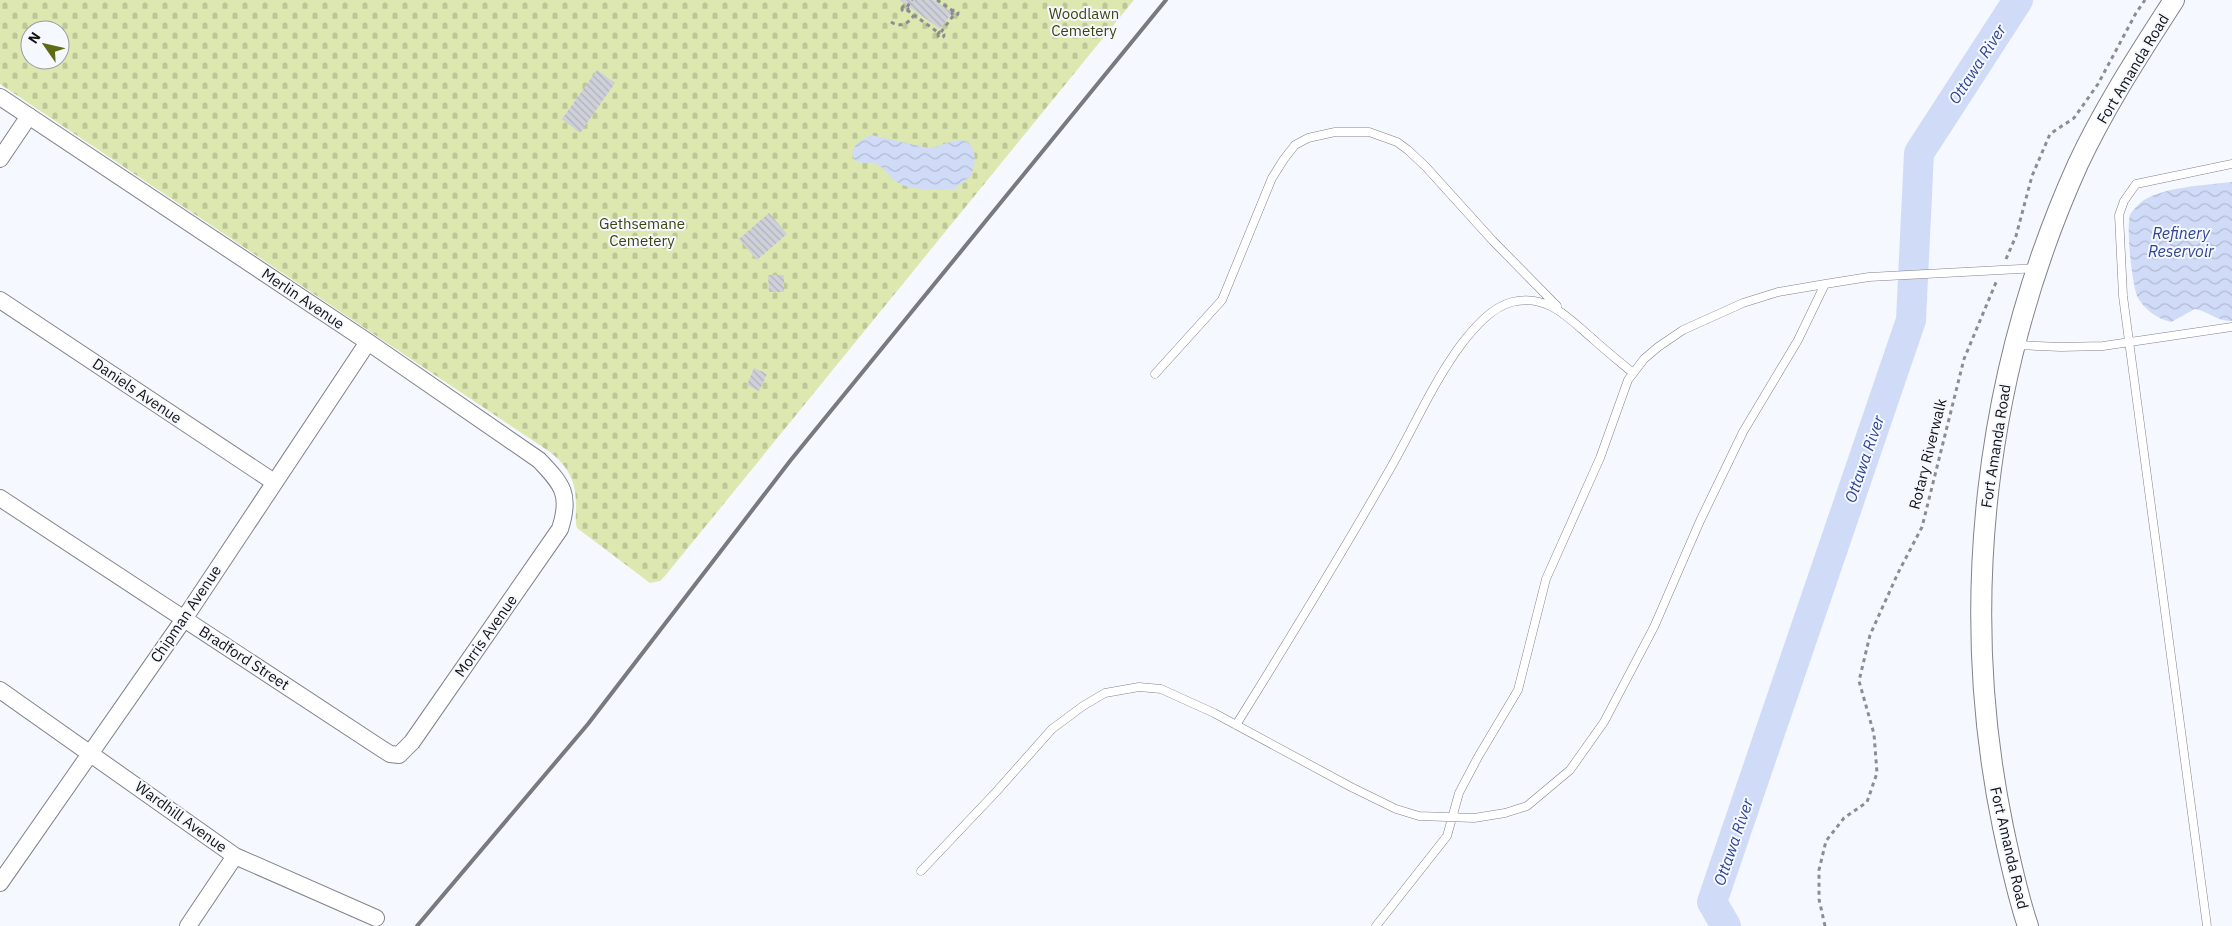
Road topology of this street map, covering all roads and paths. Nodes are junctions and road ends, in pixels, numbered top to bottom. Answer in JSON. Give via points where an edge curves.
{"nodes":[{"id":1,"x":912,"y":0,"type":"edge"},
{"id":2,"x":937,"y":0,"type":"edge"},
{"id":3,"x":2145,"y":0,"type":"edge"},
{"id":4,"x":2174,"y":0,"type":"edge"},
{"id":5,"x":914,"y":15,"type":"junction"},
{"id":6,"x":891,"y":22,"type":"dead end"},
{"id":7,"x":0,"y":97,"type":"edge"},
{"id":8,"x":29,"y":116,"type":"junction"},
{"id":9,"x":0,"y":159,"type":"edge"},
{"id":10,"x":2232,"y":164,"type":"edge"},
{"id":11,"x":2037,"y":268,"type":"junction"},
{"id":12,"x":2001,"y":269,"type":"junction"},
{"id":13,"x":1825,"y":284,"type":"junction"},
{"id":14,"x":0,"y":300,"type":"edge"},
{"id":15,"x":1562,"y":311,"type":"junction"},
{"id":16,"x":2232,"y":327,"type":"edge"},
{"id":17,"x":368,"y":342,"type":"junction"},
{"id":18,"x":2129,"y":342,"type":"junction"},
{"id":19,"x":2014,"y":345,"type":"junction"},
{"id":20,"x":1633,"y":373,"type":"junction"},
{"id":21,"x":1155,"y":374,"type":"dead end"},
{"id":22,"x":274,"y":482,"type":"junction"},
{"id":23,"x":0,"y":498,"type":"edge"},
{"id":24,"x":560,"y":529,"type":"joint"},
{"id":25,"x":184,"y":619,"type":"junction"},
{"id":26,"x":0,"y":690,"type":"edge"},
{"id":27,"x":1236,"y":725,"type":"junction"},
{"id":28,"x":412,"y":742,"type":"joint"},
{"id":29,"x":91,"y":752,"type":"junction"},
{"id":30,"x":1452,"y":817,"type":"junction"},
{"id":31,"x":235,"y":856,"type":"junction"},
{"id":32,"x":921,"y":871,"type":"dead end"},
{"id":33,"x":0,"y":883,"type":"edge"},
{"id":34,"x":376,"y":918,"type":"dead end"},
{"id":35,"x":188,"y":926,"type":"edge"},
{"id":36,"x":1376,"y":926,"type":"edge"},
{"id":37,"x":1825,"y":926,"type":"edge"},
{"id":38,"x":2028,"y":926,"type":"edge"},
{"id":39,"x":2207,"y":926,"type":"edge"}],
"edges":[{"from":1,"to":5,"type":"path","via":[[907,9]]},
{"from":2,"to":5,"type":"path","via":[[953,14],[940,33]]},
{"from":3,"to":12,"type":"path","name":"Rotary Riverwalk","via":[[2098,84],[2074,118],[2050,134],[2032,176],[2016,236]]},
{"from":4,"to":11,"type":"street","name":"Fort Amanda Road","via":[[2108,106],[2079,164]]},
{"from":5,"to":6,"type":"path","via":[[904,24]]},
{"from":7,"to":8,"type":"street","name":"Merlin Avenue"},
{"from":8,"to":9,"type":"street"},
{"from":8,"to":17,"type":"street","name":"Merlin Avenue"},
{"from":10,"to":18,"type":"lane","via":[[2136,184],[2124,201],[2119,215]]},
{"from":11,"to":12,"type":"lane"},
{"from":11,"to":19,"type":"street","name":"Fort Amanda Road"},
{"from":12,"to":13,"type":"lane","via":[[1869,277]]},
{"from":12,"to":37,"type":"path","name":"Rotary Riverwalk","via":[[1964,359],[1922,527],[1870,635],[1859,681],[1874,734],[1878,773],[1867,802],[1844,818],[1826,841],[1819,870],[1819,899]]},
{"from":13,"to":20,"type":"lane","via":[[1778,292],[1690,326],[1658,347]]},
{"from":13,"to":30,"type":"lane","via":[[1798,340],[1743,432],[1632,672],[1589,746],[1570,770],[1527,806],[1474,818]]},
{"from":14,"to":22,"type":"street","name":"Daniels Avenue"},
{"from":15,"to":20,"type":"lane"},
{"from":15,"to":21,"type":"lane","via":[[1408,150],[1397,142],[1369,132],[1334,132],[1308,138],[1295,145],[1284,159],[1272,178],[1222,300]]},
{"from":15,"to":27,"type":"lane","via":[[1531,301],[1513,301],[1482,321],[1463,342],[1318,592]]},
{"from":16,"to":18,"type":"lane"},
{"from":17,"to":22,"type":"street","name":"Chipman Avenue"},
{"from":17,"to":24,"type":"street","name":"Merlin Avenue","via":[[539,460],[560,484],[567,502]]},
{"from":18,"to":19,"type":"lane","via":[[2103,346]]},
{"from":18,"to":39,"type":"lane"},
{"from":19,"to":38,"type":"street","name":"Fort Amanda Road","via":[[2000,406],[1984,530],[1982,642],[1984,700],[1997,798]]},
{"from":20,"to":30,"type":"lane","via":[[1619,402],[1600,458],[1546,579],[1518,690],[1466,778]]},
{"from":22,"to":25,"type":"street","name":"Chipman Avenue"},
{"from":23,"to":25,"type":"street","name":"Bradford Street"},
{"from":24,"to":28,"type":"street","name":"Morris Avenue"},
{"from":25,"to":28,"type":"street","name":"Bradford Street","via":[[390,754],[405,752]]},
{"from":25,"to":29,"type":"street","name":"Chipman Avenue"},
{"from":26,"to":29,"type":"street","name":"Wardhill Avenue"},
{"from":27,"to":30,"type":"lane","via":[[1396,809],[1419,816]]},
{"from":27,"to":32,"type":"lane","via":[[1161,689],[1139,687],[1105,693],[1052,729]]},
{"from":29,"to":31,"type":"street","name":"Wardhill Avenue"},
{"from":29,"to":33,"type":"street","name":"Chipman Avenue"},
{"from":30,"to":36,"type":"lane","via":[[1447,836]]},
{"from":31,"to":34,"type":"street","name":"Wardhill Avenue"},
{"from":31,"to":35,"type":"street"}]}
